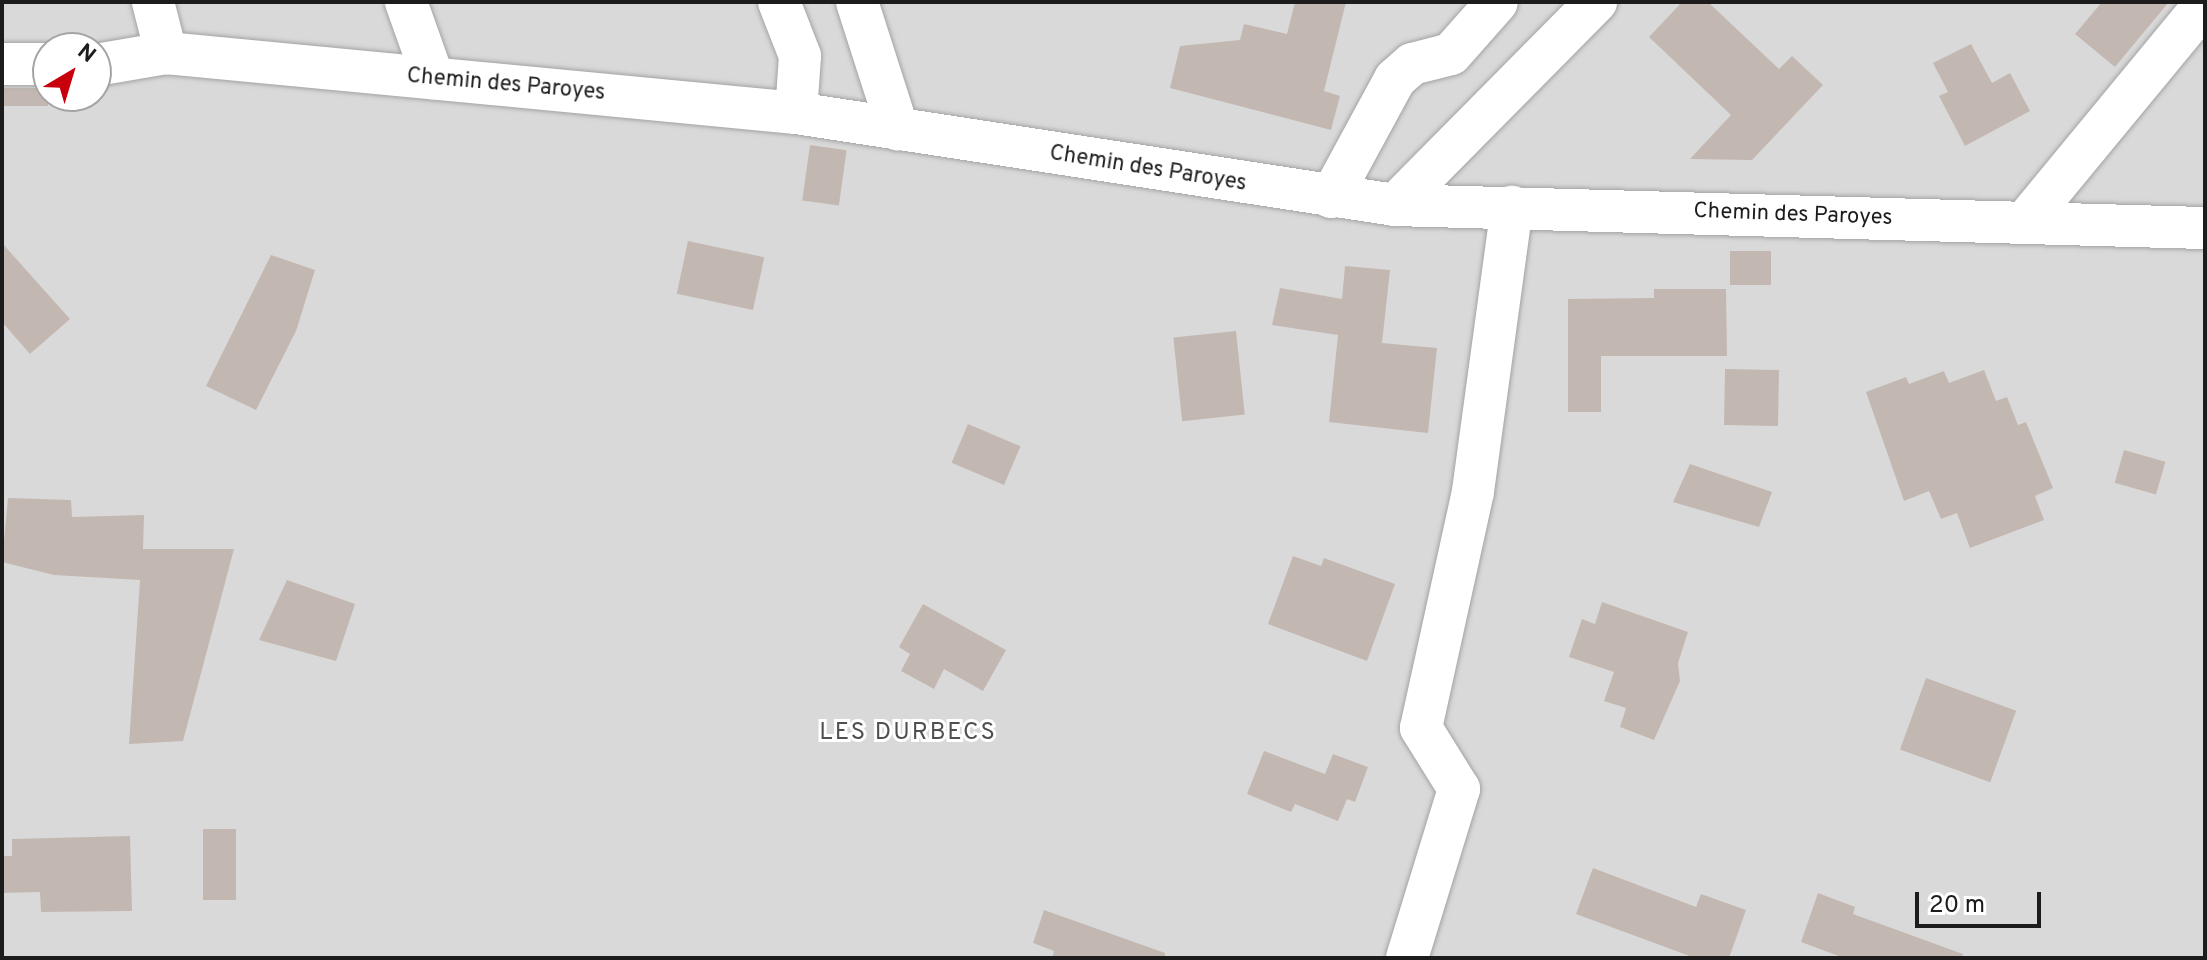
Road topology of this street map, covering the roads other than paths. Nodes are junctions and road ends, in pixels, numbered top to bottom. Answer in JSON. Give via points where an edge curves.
{"nodes":[{"id":1,"x":153,"y":2,"type":"edge"},
{"id":2,"x":406,"y":2,"type":"edge"},
{"id":3,"x":779,"y":2,"type":"edge"},
{"id":4,"x":857,"y":2,"type":"edge"},
{"id":5,"x":1497,"y":2,"type":"edge"},
{"id":6,"x":1596,"y":2,"type":"edge"},
{"id":7,"x":2205,"y":4,"type":"edge"},
{"id":8,"x":166,"y":53,"type":"junction"},
{"id":9,"x":112,"y":62,"type":"edge"},
{"id":10,"x":2,"y":64,"type":"edge"},
{"id":11,"x":32,"y":64,"type":"edge"},
{"id":12,"x":433,"y":78,"type":"junction"},
{"id":13,"x":796,"y":113,"type":"junction"},
{"id":14,"x":898,"y":130,"type":"junction"},
{"id":15,"x":1331,"y":197,"type":"junction"},
{"id":16,"x":1395,"y":205,"type":"junction"},
{"id":17,"x":1512,"y":207,"type":"junction"},
{"id":18,"x":2026,"y":221,"type":"junction"},
{"id":19,"x":2205,"y":228,"type":"edge"},
{"id":20,"x":1407,"y":958,"type":"edge"}],
"edges":[{"from":1,"to":8,"type":"street"},
{"from":2,"to":12,"type":"street"},
{"from":3,"to":13,"type":"street","via":[[800,56]]},
{"from":4,"to":14,"type":"street"},
{"from":5,"to":15,"type":"street","via":[[1451,54],[1412,64],[1395,79]]},
{"from":6,"to":16,"type":"street"},
{"from":7,"to":18,"type":"street"},
{"from":8,"to":9,"type":"street","name":"Chemin des Paroyes"},
{"from":8,"to":12,"type":"street","name":"Chemin des Paroyes"},
{"from":10,"to":11,"type":"street"},
{"from":12,"to":13,"type":"street","name":"Chemin des Paroyes"},
{"from":13,"to":14,"type":"street","name":"Chemin des Paroyes"},
{"from":14,"to":15,"type":"street","name":"Chemin des Paroyes"},
{"from":15,"to":16,"type":"street","name":"Chemin des Paroyes"},
{"from":16,"to":17,"type":"street","name":"Chemin des Paroyes"},
{"from":17,"to":18,"type":"street","name":"Chemin des Paroyes"},
{"from":17,"to":20,"type":"street","via":[[1473,491],[1421,728],[1459,789]]},
{"from":18,"to":19,"type":"street","name":"Chemin des Paroyes"}]}
